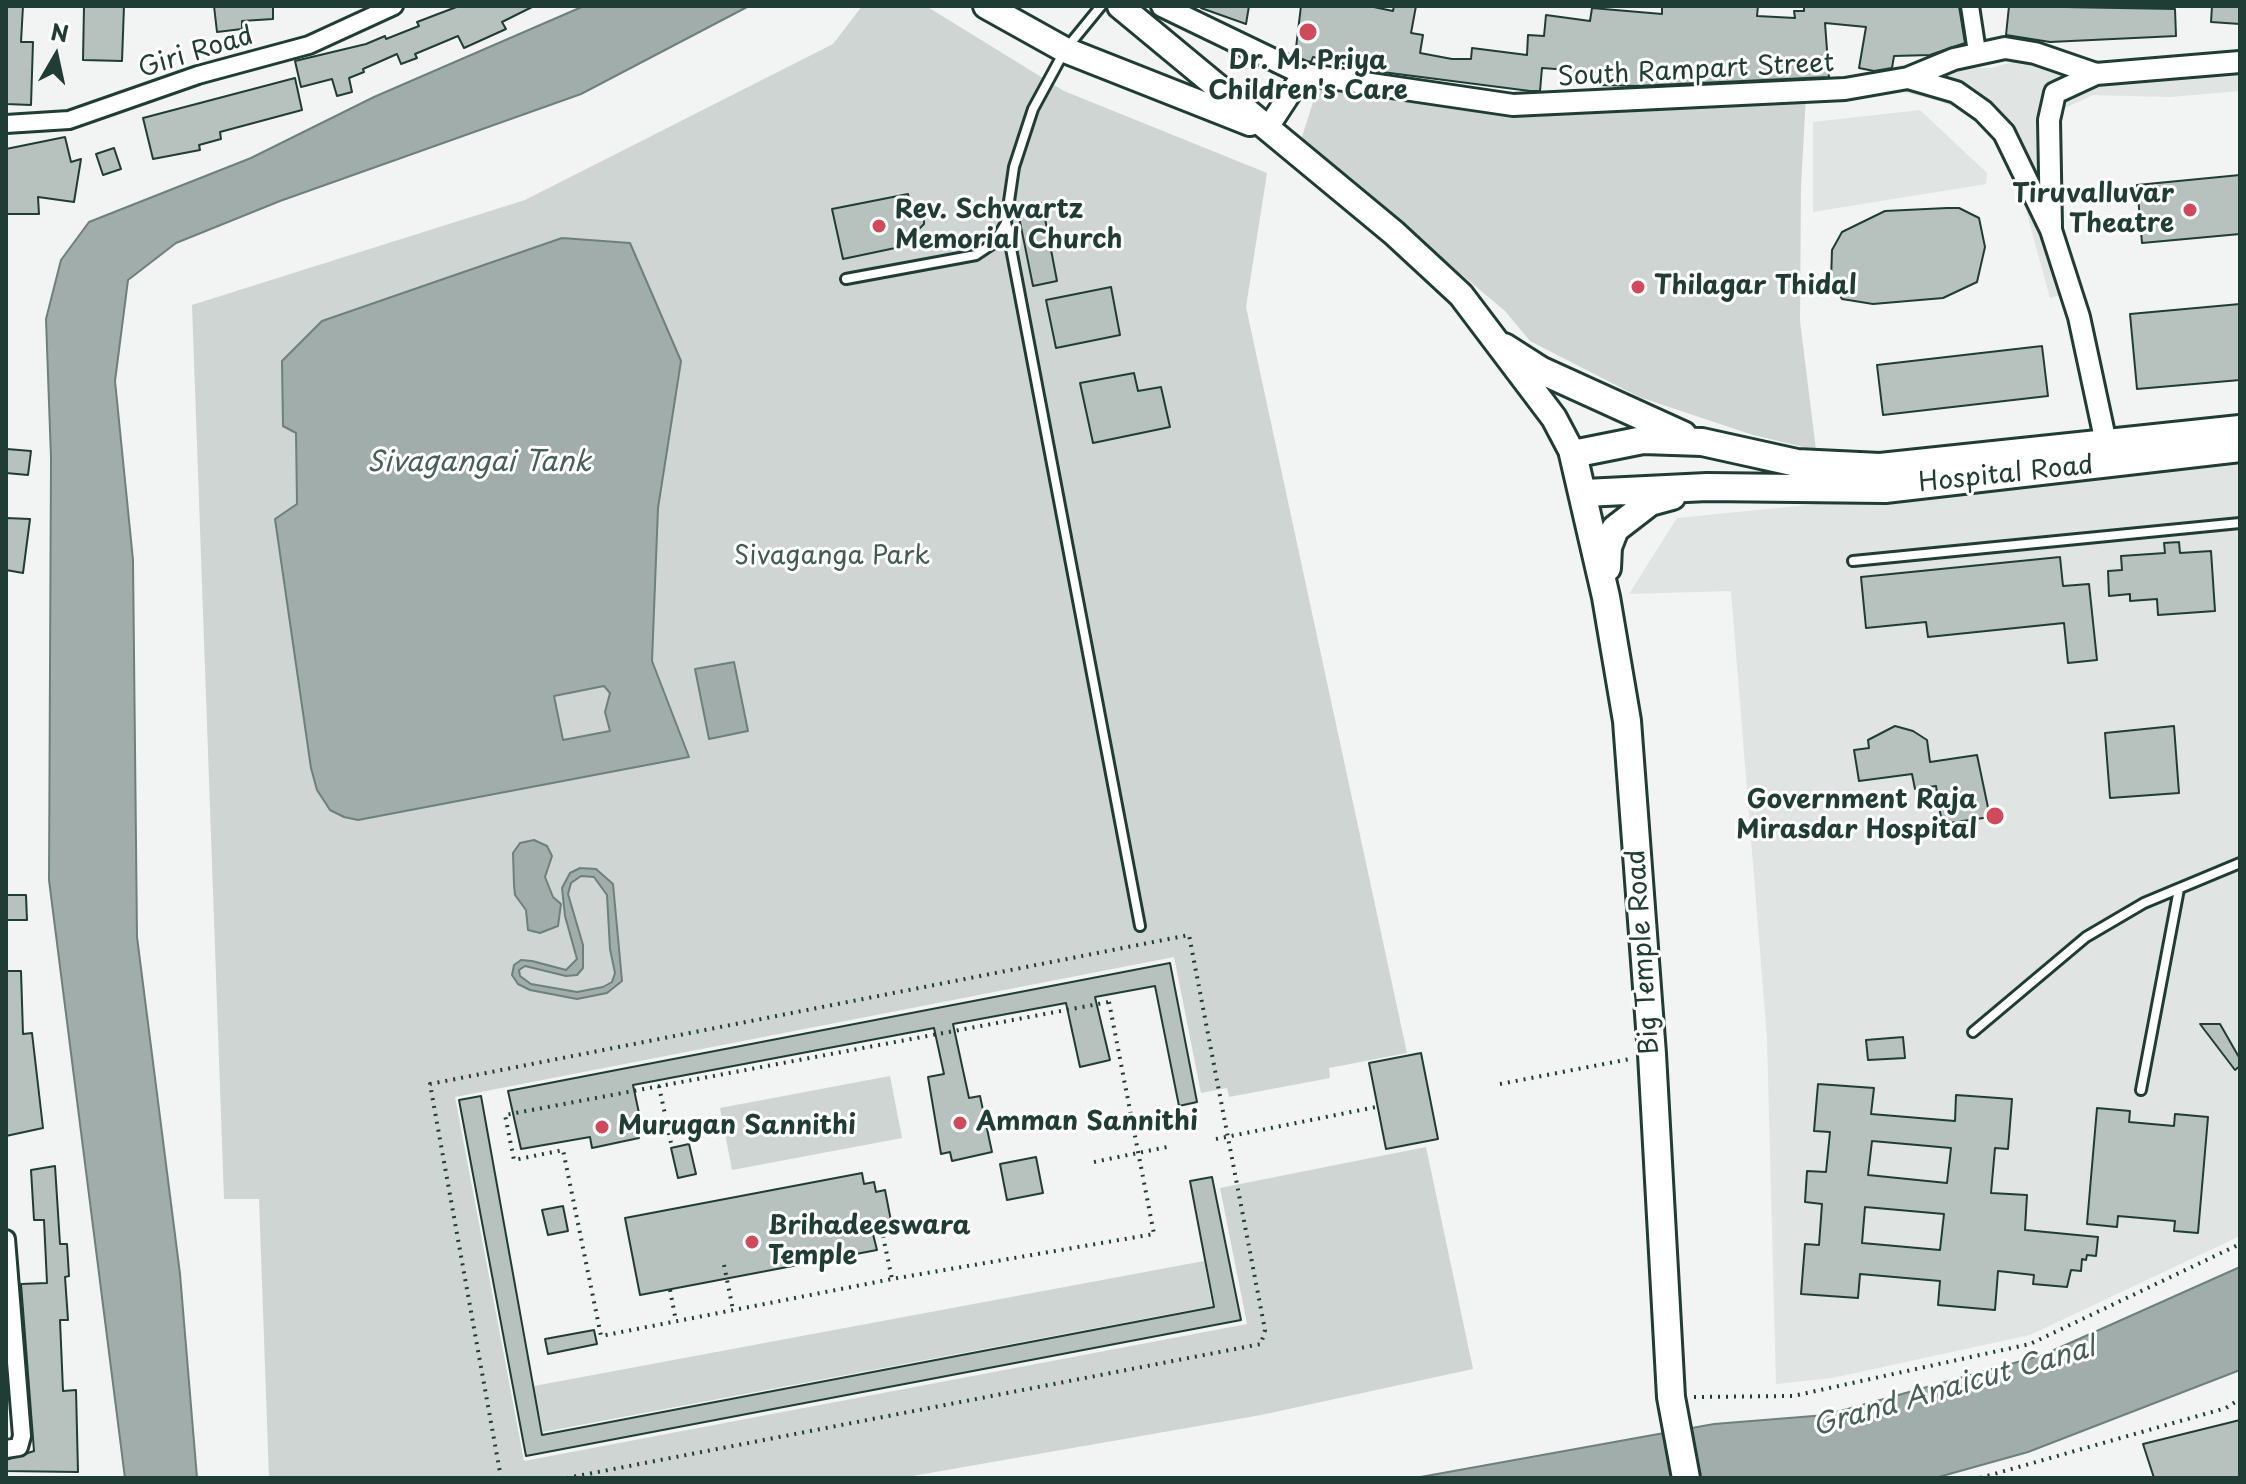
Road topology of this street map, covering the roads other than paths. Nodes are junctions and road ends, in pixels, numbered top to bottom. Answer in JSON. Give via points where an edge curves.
{"nodes":[{"id":1,"x":394,"y":6,"type":"edge"},
{"id":2,"x":986,"y":6,"type":"edge"},
{"id":3,"x":1101,"y":6,"type":"edge"},
{"id":4,"x":1120,"y":6,"type":"edge"},
{"id":5,"x":1162,"y":6,"type":"edge"},
{"id":6,"x":1970,"y":6,"type":"edge"},
{"id":7,"x":1065,"y":50,"type":"junction"},
{"id":8,"x":1977,"y":52,"type":"junction"},
{"id":9,"x":2240,"y":62,"type":"edge"},
{"id":10,"x":1303,"y":74,"type":"junction"},
{"id":11,"x":2096,"y":74,"type":"junction"},
{"id":12,"x":1908,"y":78,"type":"junction"},
{"id":13,"x":6,"y":124,"type":"edge"},
{"id":14,"x":1267,"y":129,"type":"junction"},
{"id":15,"x":1006,"y":222,"type":"junction"},
{"id":16,"x":2051,"y":230,"type":"junction"},
{"id":17,"x":846,"y":279,"type":"dead end"},
{"id":18,"x":1504,"y":347,"type":"junction"},
{"id":19,"x":2240,"y":429,"type":"edge"},
{"id":20,"x":1702,"y":442,"type":"junction"},
{"id":21,"x":2240,"y":448,"type":"edge"},
{"id":22,"x":2108,"y":453,"type":"junction"},
{"id":23,"x":1573,"y":454,"type":"junction"},
{"id":24,"x":1707,"y":487,"type":"junction"},
{"id":25,"x":1585,"y":493,"type":"junction"},
{"id":26,"x":2240,"y":523,"type":"edge"},
{"id":27,"x":1853,"y":561,"type":"dead end"},
{"id":28,"x":1606,"y":597,"type":"junction"},
{"id":29,"x":2240,"y":863,"type":"edge"},
{"id":30,"x":2179,"y":889,"type":"junction"},
{"id":31,"x":1140,"y":926,"type":"dead end"},
{"id":32,"x":1973,"y":1032,"type":"dead end"},
{"id":33,"x":2141,"y":1090,"type":"dead end"},
{"id":34,"x":6,"y":1239,"type":"edge"},
{"id":35,"x":12,"y":1381,"type":"edge"},
{"id":36,"x":6,"y":1449,"type":"edge"},
{"id":37,"x":1686,"y":1478,"type":"edge"}],
"edges":[{"from":1,"to":13,"type":"street","name":"Giri Road","via":[[309,45],[198,75],[69,120]]},
{"from":2,"to":7,"type":"main road"},
{"from":3,"to":7,"type":"lane"},
{"from":4,"to":14,"type":"main road"},
{"from":5,"to":10,"type":"street","name":"South Rampart Street"},
{"from":6,"to":8,"type":"street"},
{"from":7,"to":14,"type":"main road"},
{"from":7,"to":15,"type":"lane","via":[[1033,109],[1014,167]]},
{"from":8,"to":11,"type":"street","name":"South Rampart Street","via":[[2005,48],[2035,53]]},
{"from":8,"to":12,"type":"street","name":"South Rampart Street"},
{"from":9,"to":11,"type":"street","name":"South Rampart Street"},
{"from":10,"to":12,"type":"street","name":"South Rampart Street","via":[[1531,106],[1845,89]]},
{"from":10,"to":14,"type":"street"},
{"from":11,"to":16,"type":"street","via":[[2055,93],[2049,120]]},
{"from":12,"to":16,"type":"street","via":[[1956,92],[2004,133]]},
{"from":14,"to":18,"type":"main road","via":[[1394,233],[1461,295]]},
{"from":15,"to":17,"type":"lane","via":[[994,243],[976,255]]},
{"from":15,"to":31,"type":"lane"},
{"from":16,"to":22,"type":"street","via":[[2079,317]]},
{"from":18,"to":20,"type":"main road","via":[[1540,370]]},
{"from":18,"to":23,"type":"main road"},
{"from":19,"to":22,"type":"main road","name":"Hospital Road"},
{"from":20,"to":22,"type":"main road","name":"Hospital Road","via":[[1826,467]]},
{"from":20,"to":23,"type":"main road","via":[[1643,440]]},
{"from":21,"to":22,"type":"main road","name":"Hospital Road"},
{"from":22,"to":24,"type":"main road","name":"Hospital Road","via":[[1885,489]]},
{"from":23,"to":25,"type":"main road","name":"Big Temple Road"},
{"from":24,"to":25,"type":"main road"},
{"from":24,"to":28,"type":"main road","via":[[1650,502],[1615,529],[1608,547]]},
{"from":25,"to":28,"type":"main road","name":"Big Temple Road"},
{"from":26,"to":27,"type":"lane"},
{"from":28,"to":37,"type":"main road","name":"Big Temple Road","via":[[1627,721],[1672,1406]]},
{"from":29,"to":30,"type":"lane"},
{"from":30,"to":32,"type":"lane","via":[[2086,937]]},
{"from":30,"to":33,"type":"lane"},
{"from":34,"to":35,"type":"street"},
{"from":35,"to":36,"type":"street","via":[[22,1436],[19,1447]]}]}
